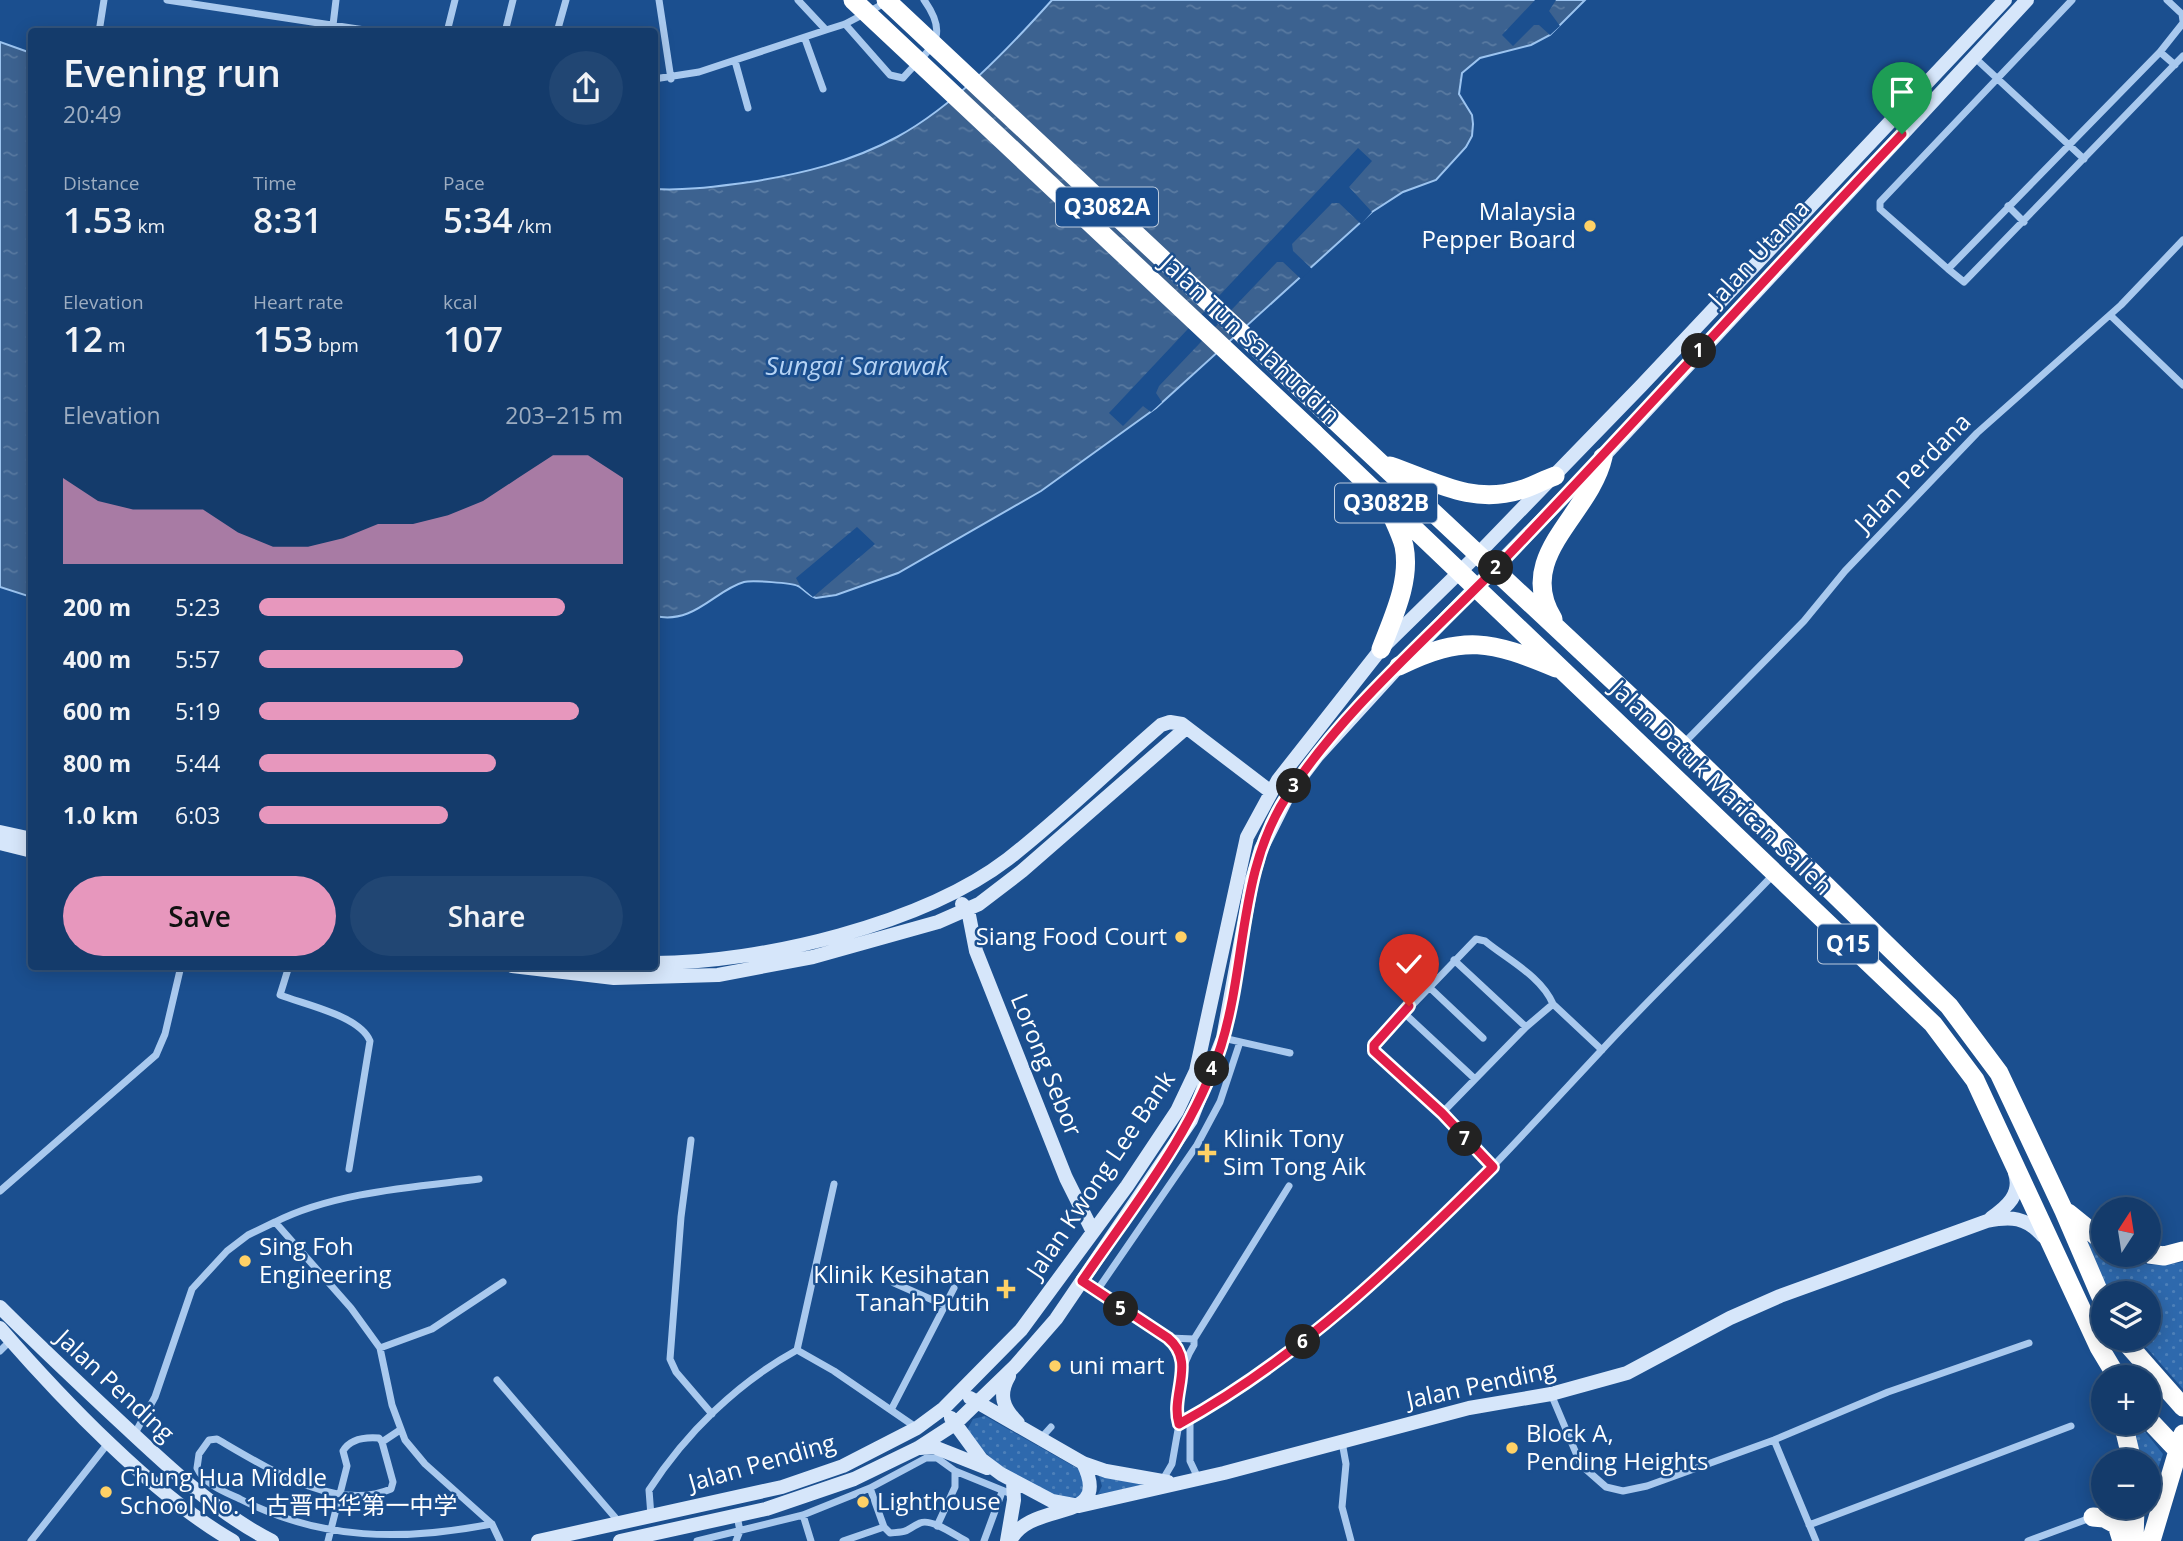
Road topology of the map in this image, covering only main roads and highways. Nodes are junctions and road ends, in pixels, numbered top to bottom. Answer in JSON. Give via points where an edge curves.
{"nodes":[{"id":1,"x":853,"y":0,"type":"edge"},
{"id":2,"x":888,"y":0,"type":"edge"},
{"id":3,"x":2005,"y":0,"type":"edge"},
{"id":4,"x":2027,"y":0,"type":"edge"},
{"id":5,"x":1603,"y":457,"type":"junction"},
{"id":6,"x":1382,"y":464,"type":"junction"},
{"id":7,"x":1555,"y":476,"type":"junction"},
{"id":8,"x":1387,"y":504,"type":"junction"},
{"id":9,"x":1479,"y":553,"type":"junction"},
{"id":10,"x":1496,"y":568,"type":"junction"},
{"id":11,"x":1460,"y":571,"type":"junction"},
{"id":12,"x":1476,"y":587,"type":"junction"},
{"id":13,"x":1560,"y":630,"type":"junction"},
{"id":14,"x":1381,"y":649,"type":"junction"},
{"id":15,"x":1399,"y":666,"type":"junction"},
{"id":16,"x":1567,"y":673,"type":"junction"},
{"id":17,"x":1186,"y":727,"type":"junction"},
{"id":18,"x":1271,"y":792,"type":"junction"},
{"id":19,"x":0,"y":832,"type":"edge"},
{"id":20,"x":28,"y":838,"type":"edge"},
{"id":21,"x":0,"y":843,"type":"edge"},
{"id":22,"x":28,"y":850,"type":"edge"},
{"id":23,"x":998,"y":890,"type":"junction"},
{"id":24,"x":932,"y":904,"type":"junction"},
{"id":25,"x":968,"y":910,"type":"junction"},
{"id":26,"x":937,"y":922,"type":"junction"},
{"id":27,"x":976,"y":951,"type":"junction"},
{"id":28,"x":658,"y":963,"type":"edge"},
{"id":29,"x":546,"y":970,"type":"edge"},
{"id":30,"x":2009,"y":1152,"type":"junction"},
{"id":31,"x":2064,"y":1211,"type":"junction"},
{"id":32,"x":1987,"y":1221,"type":"junction"},
{"id":33,"x":1093,"y":1232,"type":"junction"},
{"id":34,"x":2091,"y":1232,"type":"edge"},
{"id":35,"x":2053,"y":1248,"type":"junction"},
{"id":36,"x":2183,"y":1251,"type":"edge"},
{"id":37,"x":2161,"y":1256,"type":"edge"},
{"id":38,"x":2094,"y":1281,"type":"edge"},
{"id":39,"x":0,"y":1307,"type":"edge"},
{"id":40,"x":0,"y":1328,"type":"edge"},
{"id":41,"x":5,"y":1346,"type":"edge"},
{"id":42,"x":2133,"y":1351,"type":"edge"},
{"id":43,"x":2108,"y":1365,"type":"edge"},
{"id":44,"x":1015,"y":1366,"type":"junction"},
{"id":45,"x":961,"y":1391,"type":"junction"},
{"id":46,"x":976,"y":1402,"type":"junction"},
{"id":47,"x":944,"y":1408,"type":"junction"},
{"id":48,"x":2183,"y":1408,"type":"edge"},
{"id":49,"x":955,"y":1424,"type":"junction"},
{"id":50,"x":1025,"y":1430,"type":"junction"},
{"id":51,"x":2161,"y":1430,"type":"edge"},
{"id":52,"x":2181,"y":1447,"type":"edge"},
{"id":53,"x":918,"y":1448,"type":"junction"},
{"id":54,"x":1083,"y":1463,"type":"junction"},
{"id":55,"x":1180,"y":1484,"type":"junction"},
{"id":56,"x":1007,"y":1486,"type":"junction"},
{"id":57,"x":1079,"y":1506,"type":"junction"},
{"id":58,"x":2106,"y":1519,"type":"edge"},
{"id":59,"x":2134,"y":1519,"type":"edge"},
{"id":60,"x":233,"y":1541,"type":"edge"},
{"id":61,"x":272,"y":1541,"type":"edge"},
{"id":62,"x":538,"y":1541,"type":"edge"},
{"id":63,"x":620,"y":1541,"type":"edge"},
{"id":64,"x":1009,"y":1541,"type":"edge"},
{"id":65,"x":2122,"y":1541,"type":"edge"},
{"id":66,"x":2133,"y":1541,"type":"edge"},
{"id":67,"x":2151,"y":1541,"type":"edge"}],
"edges":[{"from":1,"to":8,"type":"highway","name":"Jalan Tun Salahuddin","number":"Q3082B","bridge":true},
{"from":2,"to":6,"type":"highway","name":"Jalan Tun Salahuddin","number":"Q3082A","bridge":true},
{"from":3,"to":7,"type":"main road","name":"Jalan Utama"},
{"from":4,"to":5,"type":"main road","name":"Jalan Utama"},
{"from":5,"to":10,"type":"main road","name":"Jalan Utama"},
{"from":5,"to":13,"type":"highway","via":[[1594,487],[1552,546],[1544,567],[1544,600]]},
{"from":6,"to":7,"type":"highway","via":[[1453,490],[1484,496],[1521,490]]},
{"from":6,"to":9,"type":"highway","name":"Jalan Tun Salahuddin","number":"Q3082A"},
{"from":7,"to":9,"type":"main road","name":"Jalan Utama"},
{"from":8,"to":11,"type":"highway","name":"Jalan Tun Salahuddin","number":"Q3082B"},
{"from":8,"to":14,"type":"highway","via":[[1404,545],[1406,566]]},
{"from":9,"to":10,"type":"highway","name":"Jalan Datuk Marican Salleh","number":"Q15"},
{"from":9,"to":11,"type":"main road","name":"Jalan Utama"},
{"from":10,"to":12,"type":"main road","name":"Jalan Utama"},
{"from":10,"to":13,"type":"highway","name":"Jalan Datuk Marican Salleh","number":"Q15"},
{"from":11,"to":12,"type":"highway","name":"Jalan Datuk Marican Salleh","number":"Q15"},
{"from":11,"to":14,"type":"main road","name":"Jalan Kwong Lee Bank"},
{"from":12,"to":15,"type":"main road","name":"Jalan Kwong Lee Bank"},
{"from":12,"to":16,"type":"highway","name":"Jalan Datuk Marican Salleh","number":"Q15"},
{"from":13,"to":31,"type":"highway","name":"Jalan Datuk Marican Salleh","number":"Q15","via":[[1949,1006],[1999,1073]]},
{"from":14,"to":18,"type":"main road","name":"Jalan Kwong Lee Bank"},
{"from":15,"to":16,"type":"highway","via":[[1432,652],[1475,643],[1506,648]]},
{"from":15,"to":44,"type":"main road","name":"Jalan Kwong Lee Bank","via":[[1317,756],[1269,830],[1252,880],[1223,1038],[1191,1120],[1056,1319]]},
{"from":16,"to":30,"type":"highway","name":"Jalan Datuk Marican Salleh","number":"Q15","via":[[1933,1024],[1975,1080]]},
{"from":17,"to":18,"type":"main road"},
{"from":17,"to":23,"type":"main road"},
{"from":17,"to":24,"type":"main road","via":[[1170,722],[1161,725],[1008,859]]},
{"from":18,"to":33,"type":"main road","name":"Jalan Kwong Lee Bank","via":[[1247,837],[1196,1071],[1177,1111]]},
{"from":19,"to":20,"type":"main road"},
{"from":21,"to":22,"type":"main road"},
{"from":23,"to":25,"type":"main road"},
{"from":23,"to":27,"type":"main road","via":[[982,914]]},
{"from":24,"to":25,"type":"main road","via":[[957,902]]},
{"from":24,"to":28,"type":"main road","via":[[787,948]]},
{"from":25,"to":26,"type":"main road"},
{"from":25,"to":27,"type":"main road"},
{"from":26,"to":27,"type":"main road","via":[[956,925]]},
{"from":26,"to":29,"type":"main road","via":[[813,957],[718,975],[614,978]]},
{"from":27,"to":33,"type":"main road","name":"Lorong Sebor","via":[[1066,1178]]},
{"from":30,"to":32,"type":"main road","via":[[2018,1181],[2014,1197]]},
{"from":30,"to":35,"type":"highway","name":"Jalan Datuk Marican Salleh","number":"Q15"},
{"from":31,"to":34,"type":"highway"},
{"from":31,"to":38,"type":"highway","name":"Jalan Datuk Marican Salleh","number":"Q15"},
{"from":32,"to":35,"type":"main road","via":[[2006,1217],[2031,1223]]},
{"from":32,"to":55,"type":"main road","name":"Jalan Pending","via":[[1780,1296],[1628,1373],[1550,1394],[1469,1408]]},
{"from":33,"to":45,"type":"main road","name":"Jalan Kwong Lee Bank","via":[[1021,1331]]},
{"from":35,"to":43,"type":"highway","name":"Jalan Datuk Marican Salleh","number":"Q15"},
{"from":36,"to":37,"type":"highway"},
{"from":39,"to":61,"type":"main road","name":"Jalan Pending","via":[[134,1435],[202,1485],[248,1529]]},
{"from":40,"to":41,"type":"main road","name":"Jalan Pending"},
{"from":41,"to":60,"type":"main road","name":"Jalan Pending","via":[[182,1506]]},
{"from":42,"to":48,"type":"highway"},
{"from":44,"to":46,"type":"main road","name":"Jalan Kwong Lee Bank"},
{"from":44,"to":50,"type":"main road","via":[[1002,1399],[1007,1412]]},
{"from":45,"to":46,"type":"main road","name":"Jalan Pending"},
{"from":45,"to":47,"type":"main road","name":"Jalan Pending"},
{"from":46,"to":49,"type":"main road","name":"Jalan Pending"},
{"from":46,"to":50,"type":"main road","name":"Jalan Pending"},
{"from":47,"to":49,"type":"main road"},
{"from":47,"to":62,"type":"main road","name":"Jalan Pending","via":[[917,1429],[843,1466],[782,1487]]},
{"from":49,"to":53,"type":"main road","name":"Jalan Pending"},
{"from":49,"to":56,"type":"main road"},
{"from":50,"to":54,"type":"main road","name":"Jalan Pending"},
{"from":51,"to":52,"type":"highway"},
{"from":52,"to":67,"type":"highway"},
{"from":53,"to":56,"type":"main road","via":[[934,1447]]},
{"from":53,"to":63,"type":"main road","name":"Jalan Pending","via":[[874,1477],[737,1516]]},
{"from":54,"to":55,"type":"main road","name":"Jalan Pending"},
{"from":54,"to":57,"type":"main road","via":[[1092,1490]]},
{"from":55,"to":57,"type":"main road"},
{"from":56,"to":57,"type":"main road"},
{"from":56,"to":64,"type":"main road"},
{"from":57,"to":64,"type":"main road","via":[[1027,1521]]},
{"from":58,"to":65,"type":"highway","via":[[2117,1525]]},
{"from":59,"to":66,"type":"highway"}]}
